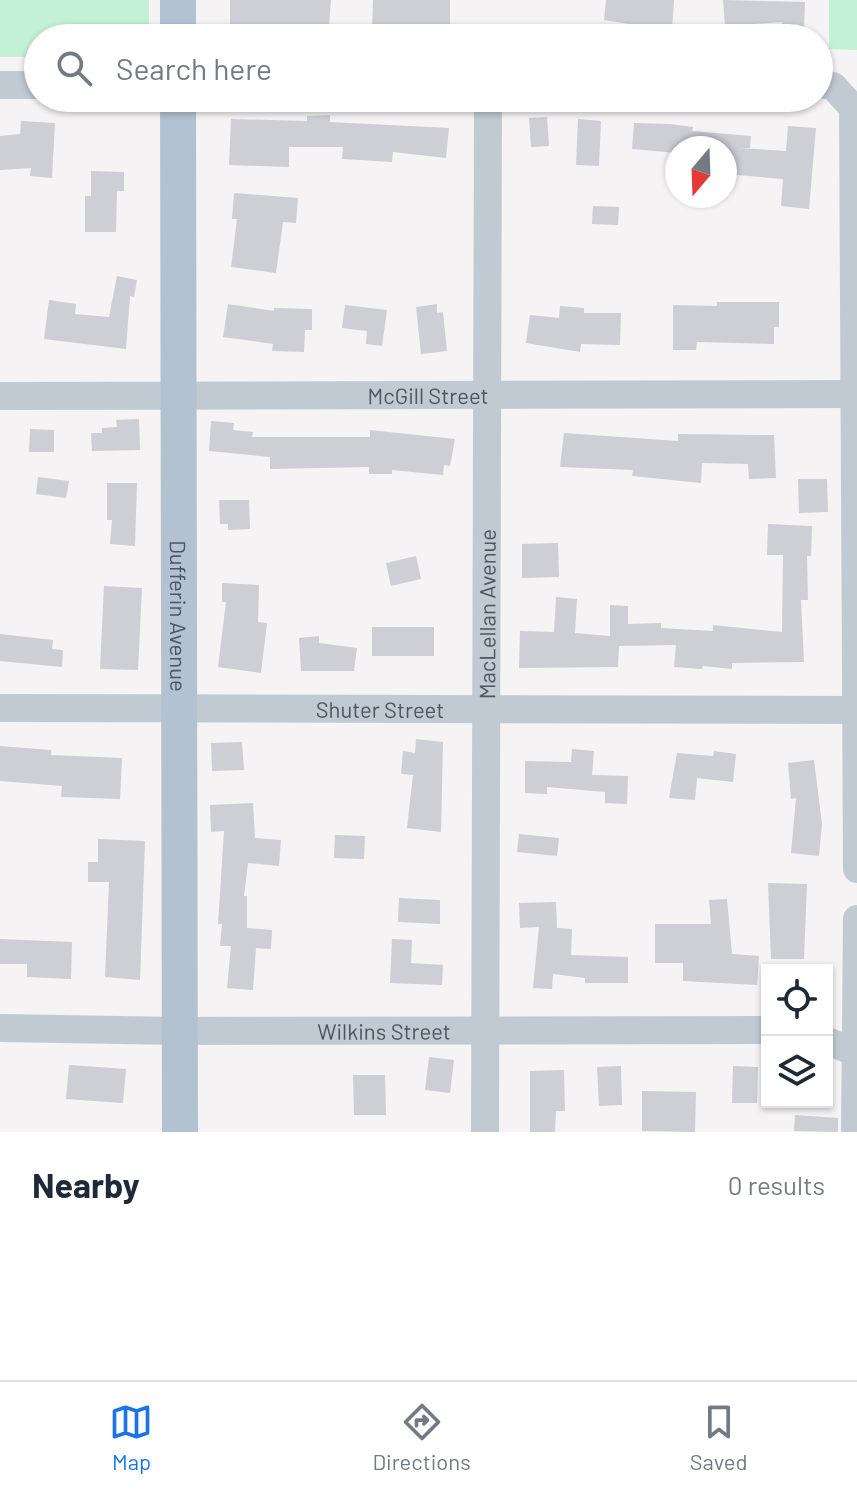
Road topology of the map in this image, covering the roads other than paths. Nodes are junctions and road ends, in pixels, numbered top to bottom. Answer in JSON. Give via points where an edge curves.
{"nodes":[{"id":1,"x":178,"y":0,"type":"edge"},
{"id":2,"x":178,"y":24,"type":"edge"},
{"id":3,"x":836,"y":83,"type":"edge"},
{"id":4,"x":0,"y":85,"type":"edge"},
{"id":5,"x":24,"y":85,"type":"edge"},
{"id":6,"x":178,"y":112,"type":"edge"},
{"id":7,"x":488,"y":112,"type":"edge"},
{"id":8,"x":178,"y":393,"type":"junction"},
{"id":9,"x":854,"y":394,"type":"edge"},
{"id":10,"x":0,"y":396,"type":"edge"},
{"id":11,"x":485,"y":396,"type":"junction"},
{"id":12,"x":179,"y":706,"type":"junction"},
{"id":13,"x":0,"y":708,"type":"edge"},
{"id":14,"x":486,"y":709,"type":"junction"},
{"id":15,"x":855,"y":710,"type":"edge"},
{"id":16,"x":857,"y":869,"type":"edge"},
{"id":17,"x":857,"y":919,"type":"edge"},
{"id":18,"x":857,"y":928,"type":"edge"},
{"id":19,"x":0,"y":1028,"type":"edge"},
{"id":20,"x":486,"y":1029,"type":"junction"},
{"id":21,"x":761,"y":1030,"type":"edge"},
{"id":22,"x":179,"y":1031,"type":"junction"},
{"id":23,"x":833,"y":1043,"type":"edge"},
{"id":24,"x":856,"y":1053,"type":"edge"},
{"id":25,"x":180,"y":1132,"type":"edge"},
{"id":26,"x":485,"y":1132,"type":"edge"},
{"id":27,"x":855,"y":1132,"type":"edge"}],
"edges":[{"from":1,"to":2,"type":"main road"},
{"from":3,"to":9,"type":"street","via":[[853,108]]},
{"from":4,"to":5,"type":"street"},
{"from":6,"to":8,"type":"main road","name":"Dufferin Avenue"},
{"from":7,"to":11,"type":"street","name":"MacLellan Avenue"},
{"from":8,"to":10,"type":"street","name":"McGill Street"},
{"from":8,"to":11,"type":"street","name":"McGill Street"},
{"from":8,"to":12,"type":"main road","name":"Dufferin Avenue"},
{"from":9,"to":11,"type":"street","name":"McGill Street"},
{"from":9,"to":15,"type":"street"},
{"from":11,"to":14,"type":"street","name":"MacLellan Avenue"},
{"from":12,"to":13,"type":"street","name":"Shuter Street"},
{"from":12,"to":14,"type":"street","name":"Shuter Street"},
{"from":12,"to":22,"type":"main road","name":"Dufferin Avenue"},
{"from":14,"to":15,"type":"street","name":"Shuter Street"},
{"from":14,"to":20,"type":"street","name":"MacLellan Avenue"},
{"from":15,"to":16,"type":"street"},
{"from":17,"to":18,"type":"street"},
{"from":18,"to":24,"type":"street"},
{"from":19,"to":22,"type":"street","name":"Wilkins Street"},
{"from":20,"to":21,"type":"street","name":"Wilkins Street"},
{"from":20,"to":22,"type":"street","name":"Wilkins Street"},
{"from":20,"to":26,"type":"street","name":"MacLellan Avenue"},
{"from":22,"to":25,"type":"main road","name":"Dufferin Avenue"},
{"from":23,"to":24,"type":"street"},
{"from":24,"to":27,"type":"street"}]}
